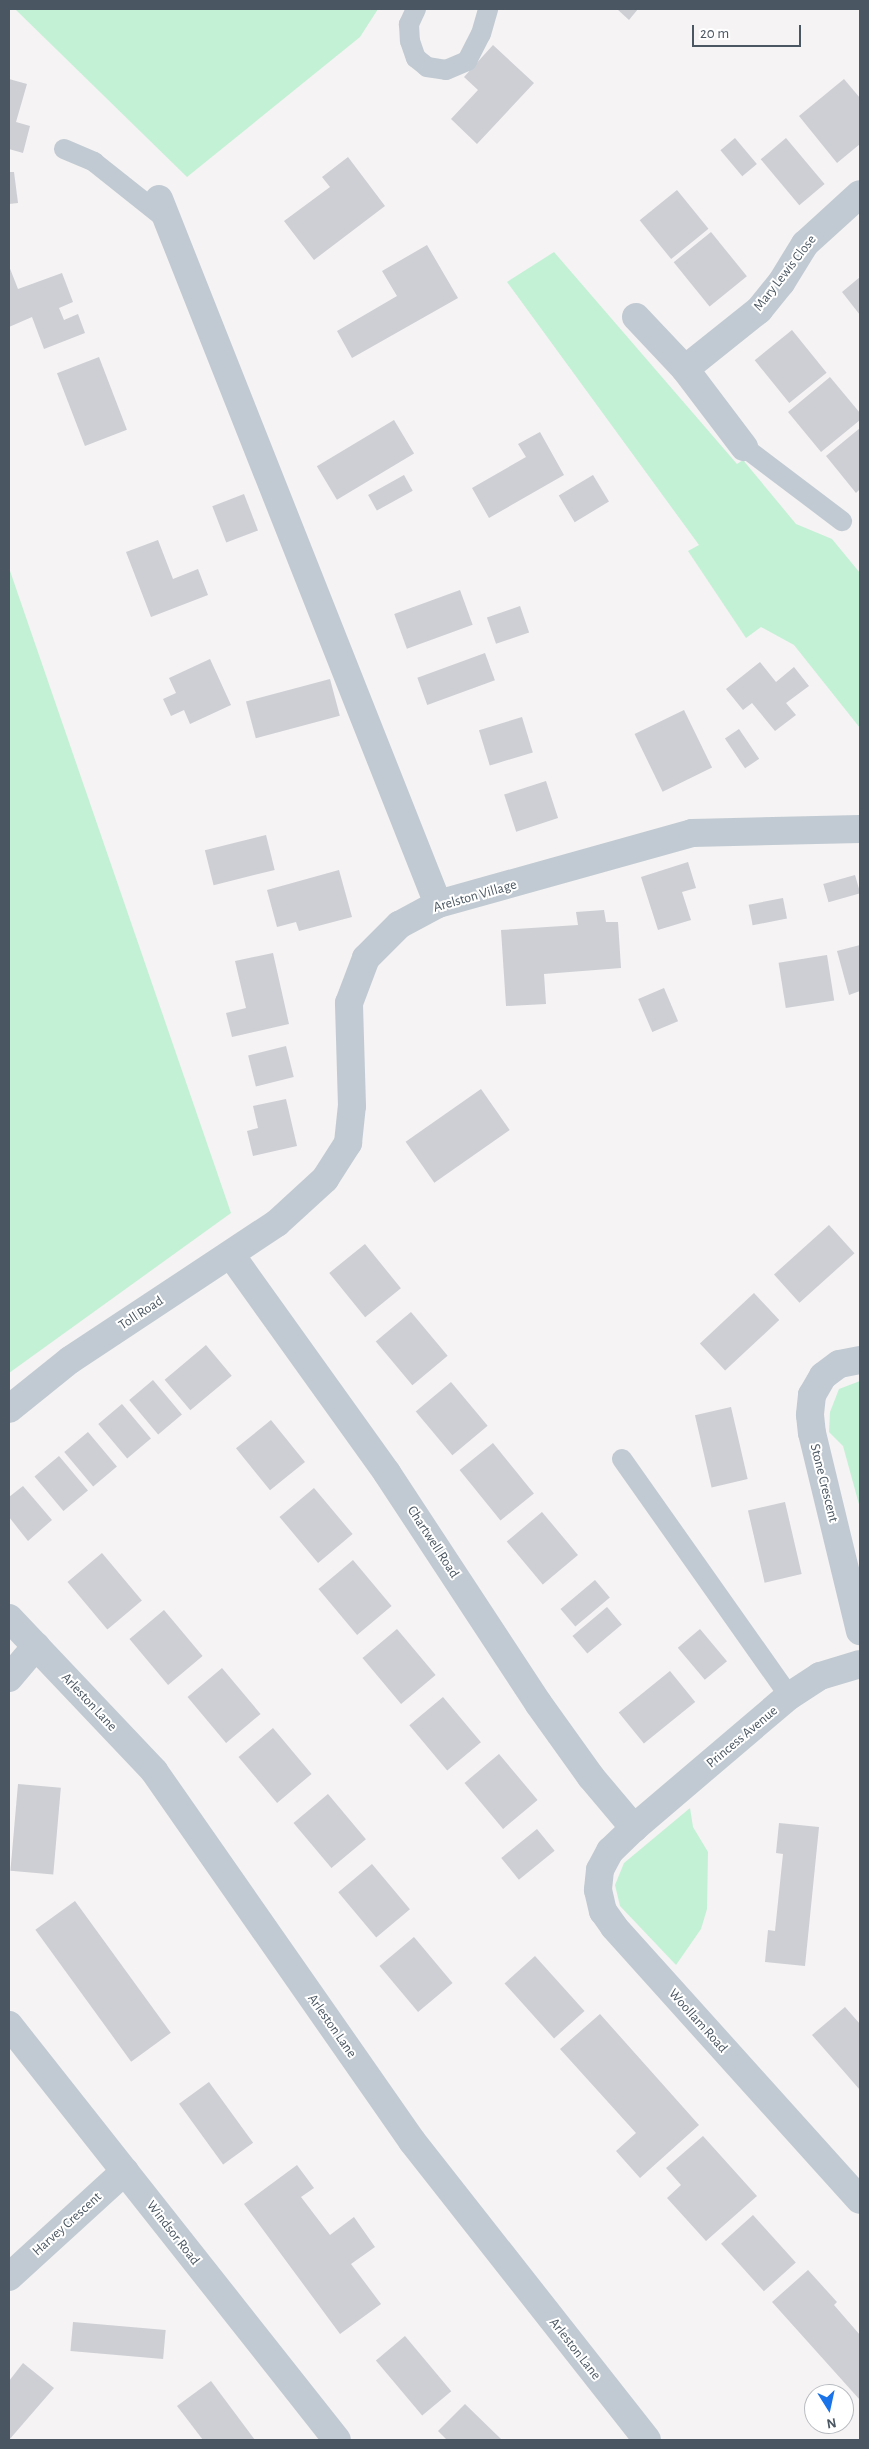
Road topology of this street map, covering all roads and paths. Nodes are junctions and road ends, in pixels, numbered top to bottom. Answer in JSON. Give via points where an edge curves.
{"nodes":[{"id":1,"x":416,"y":9,"type":"edge"},
{"id":2,"x":488,"y":9,"type":"edge"},
{"id":3,"x":64,"y":149,"type":"dead end"},
{"id":4,"x":860,"y":194,"type":"edge"},
{"id":5,"x":164,"y":210,"type":"joint"},
{"id":6,"x":636,"y":318,"type":"dead end"},
{"id":7,"x":684,"y":369,"type":"junction"},
{"id":8,"x":744,"y":447,"type":"joint"},
{"id":9,"x":842,"y":521,"type":"dead end"},
{"id":10,"x":860,"y":830,"type":"edge"},
{"id":11,"x":438,"y":904,"type":"junction"},
{"id":12,"x":277,"y":1224,"type":"joint"},
{"id":13,"x":231,"y":1255,"type":"junction"},
{"id":14,"x":860,"y":1360,"type":"edge"},
{"id":15,"x":9,"y":1410,"type":"edge"},
{"id":16,"x":622,"y":1459,"type":"dead end"},
{"id":17,"x":9,"y":1618,"type":"edge"},
{"id":18,"x":860,"y":1632,"type":"edge"},
{"id":19,"x":36,"y":1646,"type":"junction"},
{"id":20,"x":860,"y":1664,"type":"edge"},
{"id":21,"x":9,"y":1678,"type":"edge"},
{"id":22,"x":790,"y":1696,"type":"junction"},
{"id":23,"x":634,"y":1828,"type":"junction"},
{"id":24,"x":9,"y":2025,"type":"edge"},
{"id":25,"x":124,"y":2171,"type":"junction"},
{"id":26,"x":860,"y":2200,"type":"edge"},
{"id":27,"x":9,"y":2277,"type":"edge"},
{"id":28,"x":337,"y":2440,"type":"edge"},
{"id":29,"x":647,"y":2440,"type":"edge"}],
"edges":[{"from":1,"to":2,"type":"lane","via":[[409,24],[410,42],[416,58],[427,68],[446,70],[467,61],[482,34]]},
{"from":3,"to":5,"type":"lane","via":[[94,162]]},
{"from":4,"to":7,"type":"street","name":"Mary Lewis Close","via":[[805,244],[781,283],[759,310]]},
{"from":5,"to":11,"type":"street"},
{"from":6,"to":7,"type":"street"},
{"from":7,"to":8,"type":"street"},
{"from":8,"to":9,"type":"lane"},
{"from":10,"to":11,"type":"street","name":"Arelston Village","via":[[692,833]]},
{"from":11,"to":12,"type":"street","name":"Arelston Village","via":[[399,925],[366,958],[349,1003],[352,1106],[348,1143],[325,1179]]},
{"from":12,"to":13,"type":"street","name":"Toll Road"},
{"from":13,"to":15,"type":"street","name":"Toll Road","via":[[70,1360]]},
{"from":13,"to":23,"type":"street","name":"Chartwell Road","via":[[387,1472],[591,1777]]},
{"from":14,"to":18,"type":"street","name":"Stone Crescent","via":[[839,1364],[823,1376],[812,1395],[810,1415]]},
{"from":16,"to":22,"type":"lane"},
{"from":17,"to":19,"type":"street","name":"Arleston Lane"},
{"from":19,"to":21,"type":"street"},
{"from":19,"to":29,"type":"street","name":"Arleston Lane","via":[[154,1771],[412,2141]]},
{"from":20,"to":22,"type":"street","name":"Princess Avenue","via":[[820,1676]]},
{"from":22,"to":23,"type":"street","name":"Princess Avenue"},
{"from":23,"to":26,"type":"street","name":"Woollam Road","via":[[610,1850],[600,1870],[598,1890],[603,1911],[614,1928]]},
{"from":24,"to":25,"type":"street","name":"Windsor Road"},
{"from":25,"to":27,"type":"street","name":"Harvey Crescent"},
{"from":25,"to":28,"type":"street","name":"Windsor Road"}]}
